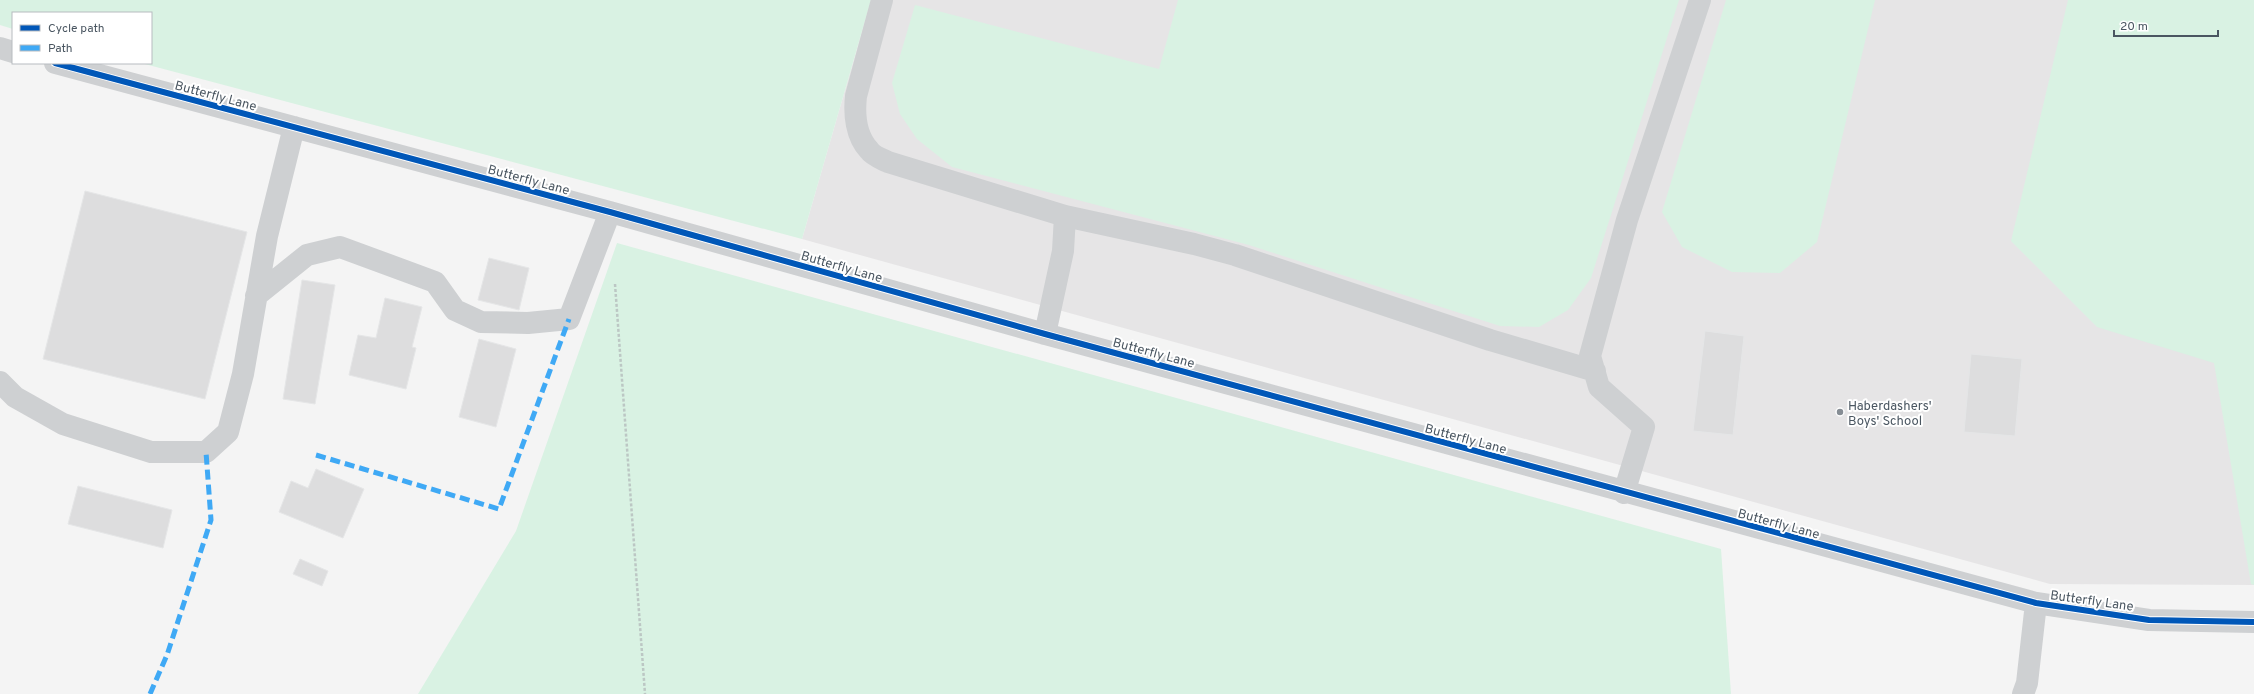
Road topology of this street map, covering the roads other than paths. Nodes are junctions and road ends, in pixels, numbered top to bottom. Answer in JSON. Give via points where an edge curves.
{"nodes":[{"id":1,"x":882,"y":0,"type":"edge"},
{"id":2,"x":1700,"y":0,"type":"edge"},
{"id":3,"x":0,"y":48,"type":"edge"},
{"id":4,"x":12,"y":52,"type":"edge"},
{"id":5,"x":59,"y":64,"type":"edge"},
{"id":6,"x":294,"y":127,"type":"junction"},
{"id":7,"x":610,"y":212,"type":"junction"},
{"id":8,"x":1065,"y":216,"type":"junction"},
{"id":9,"x":256,"y":296,"type":"junction"},
{"id":10,"x":1045,"y":334,"type":"junction"},
{"id":11,"x":1595,"y":371,"type":"junction"},
{"id":12,"x":0,"y":382,"type":"edge"},
{"id":13,"x":1624,"y":493,"type":"junction"},
{"id":14,"x":2036,"y":603,"type":"junction"},
{"id":15,"x":2254,"y":622,"type":"edge"},
{"id":16,"x":2029,"y":690,"type":"edge"}],
"edges":[{"from":1,"to":8,"type":"street","via":[[854,110],[860,138],[870,152],[888,162]]},
{"from":2,"to":11,"type":"street","via":[[1626,220],[1590,356]]},
{"from":3,"to":4,"type":"street"},
{"from":5,"to":6,"type":"street","name":"Butterfly Lane"},
{"from":6,"to":7,"type":"street","name":"Butterfly Lane"},
{"from":6,"to":9,"type":"street","via":[[267,236]]},
{"from":7,"to":9,"type":"street","via":[[569,319],[528,323],[481,322],[455,310],[435,282],[340,247],[306,255]]},
{"from":7,"to":10,"type":"street","name":"Butterfly Lane"},
{"from":8,"to":10,"type":"street","via":[[1063,251]]},
{"from":8,"to":11,"type":"street","via":[[1194,244]]},
{"from":9,"to":12,"type":"street","via":[[243,374],[228,432],[206,452],[151,452],[63,424],[15,397]]},
{"from":10,"to":13,"type":"street","name":"Butterfly Lane"},
{"from":11,"to":13,"type":"street","via":[[1599,387],[1644,427]]},
{"from":13,"to":14,"type":"street","name":"Butterfly Lane"},
{"from":14,"to":15,"type":"street","name":"Butterfly Lane","via":[[2149,620]]},
{"from":14,"to":16,"type":"street"}]}
